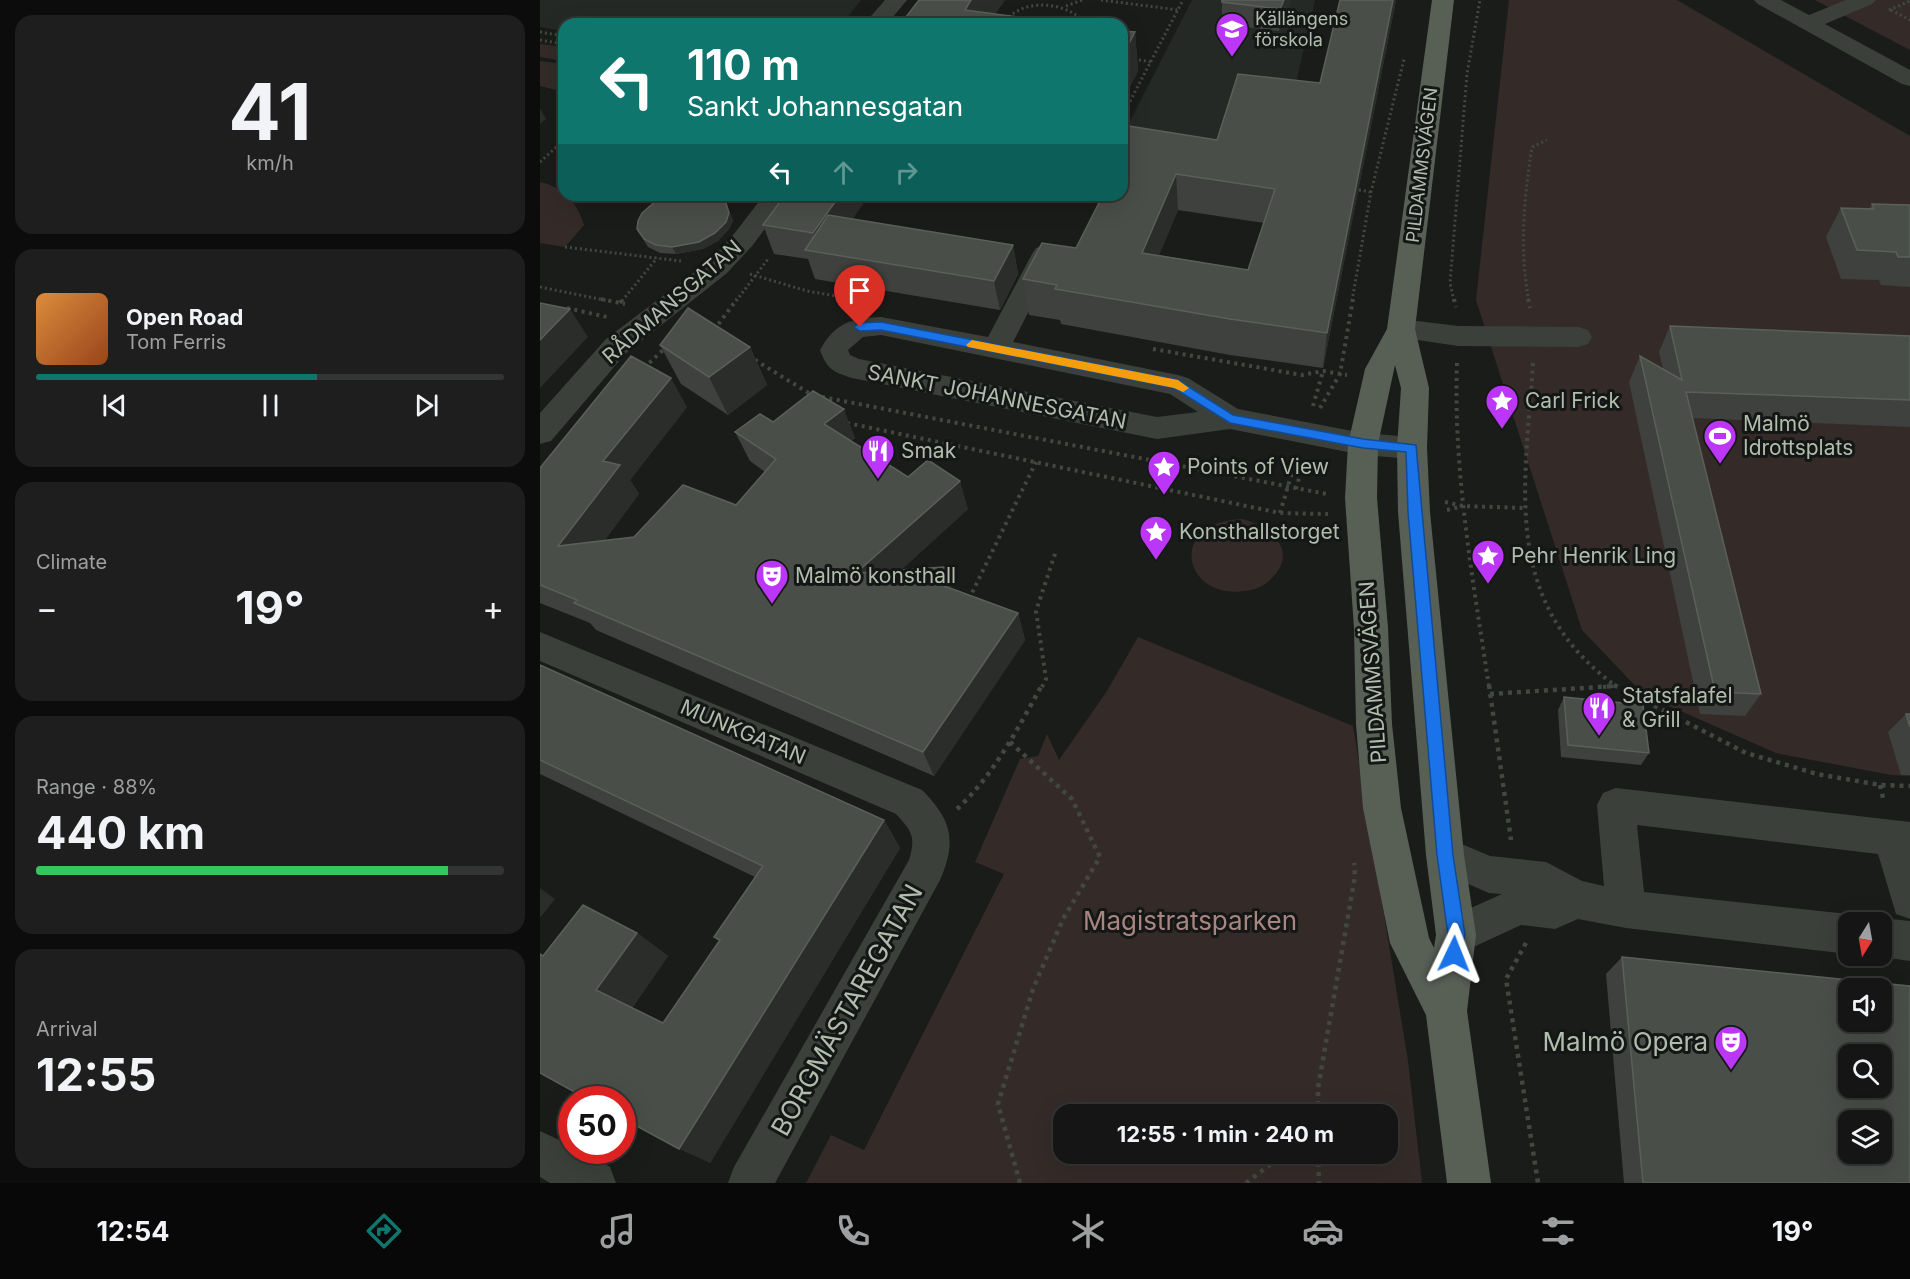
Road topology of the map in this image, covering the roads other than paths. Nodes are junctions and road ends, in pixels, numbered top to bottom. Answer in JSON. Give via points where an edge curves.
{"nodes":[{"id":1,"x":896,"y":0,"type":"edge"},
{"id":2,"x":1443,"y":0,"type":"edge"},
{"id":3,"x":1765,"y":0,"type":"edge"},
{"id":4,"x":1865,"y":0,"type":"edge"},
{"id":5,"x":881,"y":18,"type":"edge"},
{"id":6,"x":1808,"y":23,"type":"junction"},
{"id":7,"x":1910,"y":79,"type":"edge"},
{"id":8,"x":772,"y":201,"type":"edge"},
{"id":9,"x":1047,"y":249,"type":"edge"},
{"id":10,"x":1401,"y":329,"type":"junction"},
{"id":11,"x":1578,"y":337,"type":"dead end"},
{"id":12,"x":867,"y":347,"type":"dead end"},
{"id":13,"x":996,"y":349,"type":"junction"},
{"id":14,"x":1230,"y":418,"type":"junction"},
{"id":15,"x":540,"y":433,"type":"edge"},
{"id":16,"x":1363,"y":444,"type":"junction"},
{"id":17,"x":1412,"y":448,"type":"junction"},
{"id":18,"x":540,"y":646,"type":"edge"},
{"id":19,"x":931,"y":833,"type":"joint"},
{"id":20,"x":1902,"y":838,"type":"edge"},
{"id":21,"x":1445,"y":855,"type":"junction"},
{"id":22,"x":1575,"y":899,"type":"junction"},
{"id":23,"x":1910,"y":900,"type":"edge"},
{"id":24,"x":1626,"y":909,"type":"junction"},
{"id":25,"x":1838,"y":933,"type":"edge"},
{"id":26,"x":1456,"y":935,"type":"junction"},
{"id":27,"x":1892,"y":939,"type":"edge"},
{"id":28,"x":1910,"y":941,"type":"edge"},
{"id":29,"x":1446,"y":1011,"type":"junction"},
{"id":30,"x":540,"y":1153,"type":"edge"},
{"id":31,"x":594,"y":1183,"type":"edge"},
{"id":32,"x":750,"y":1183,"type":"edge"},
{"id":33,"x":1469,"y":1183,"type":"edge"}],
"edges":[{"from":1,"to":5,"type":"street"},
{"from":2,"to":10,"type":"main road","name":"PILDAMMSVÄGEN"},
{"from":3,"to":6,"type":"street"},
{"from":4,"to":6,"type":"street"},
{"from":6,"to":7,"type":"street"},
{"from":8,"to":15,"type":"street","name":"RÅDMANSGATAN","via":[[718,267],[616,346]]},
{"from":9,"to":13,"type":"street"},
{"from":10,"to":11,"type":"street","via":[[1458,336]]},
{"from":10,"to":16,"type":"main road","name":"PILDAMMSVÄGEN","via":[[1379,369]]},
{"from":10,"to":17,"type":"main road","name":"PILDAMMSVÄGEN","via":[[1415,388]]},
{"from":12,"to":14,"type":"street"},
{"from":13,"to":14,"type":"street","name":"SANKT JOHANNESGATAN","via":[[1178,385]]},
{"from":13,"to":14,"type":"street","name":"SANKT JOHANNESGATAN","via":[[881,326],[860,327],[838,342],[834,350],[838,361],[852,368],[1157,428]]},
{"from":14,"to":16,"type":"street","name":"SANKT JOHANNESGATAN"},
{"from":16,"to":17,"type":"street","name":"SANKT JOHANNESGATAN"},
{"from":16,"to":29,"type":"main road","name":"PILDAMMSVÄGEN","via":[[1361,498],[1382,808],[1410,943]]},
{"from":17,"to":21,"type":"main road","name":"PILDAMMSVÄGEN","via":[[1414,512]]},
{"from":18,"to":19,"type":"street","name":"MUNKGATAN","via":[[909,802],[926,819]]},
{"from":19,"to":32,"type":"street","name":"BORGMÄSTAREGATAN","via":[[932,848],[926,867]]},
{"from":20,"to":23,"type":"street"},
{"from":20,"to":24,"type":"street","via":[[1616,805]]},
{"from":21,"to":22,"type":"street","via":[[1489,874],[1546,881]]},
{"from":21,"to":26,"type":"main road","name":"PILDAMMSVÄGEN"},
{"from":22,"to":24,"type":"street"},
{"from":22,"to":26,"type":"street","via":[[1555,910],[1521,906]]},
{"from":24,"to":25,"type":"street"},
{"from":26,"to":29,"type":"main road","name":"PILDAMMSVÄGEN"},
{"from":27,"to":28,"type":"street"},
{"from":29,"to":33,"type":"main road","name":"PILDAMMSVÄGEN"},
{"from":30,"to":31,"type":"street"}]}
